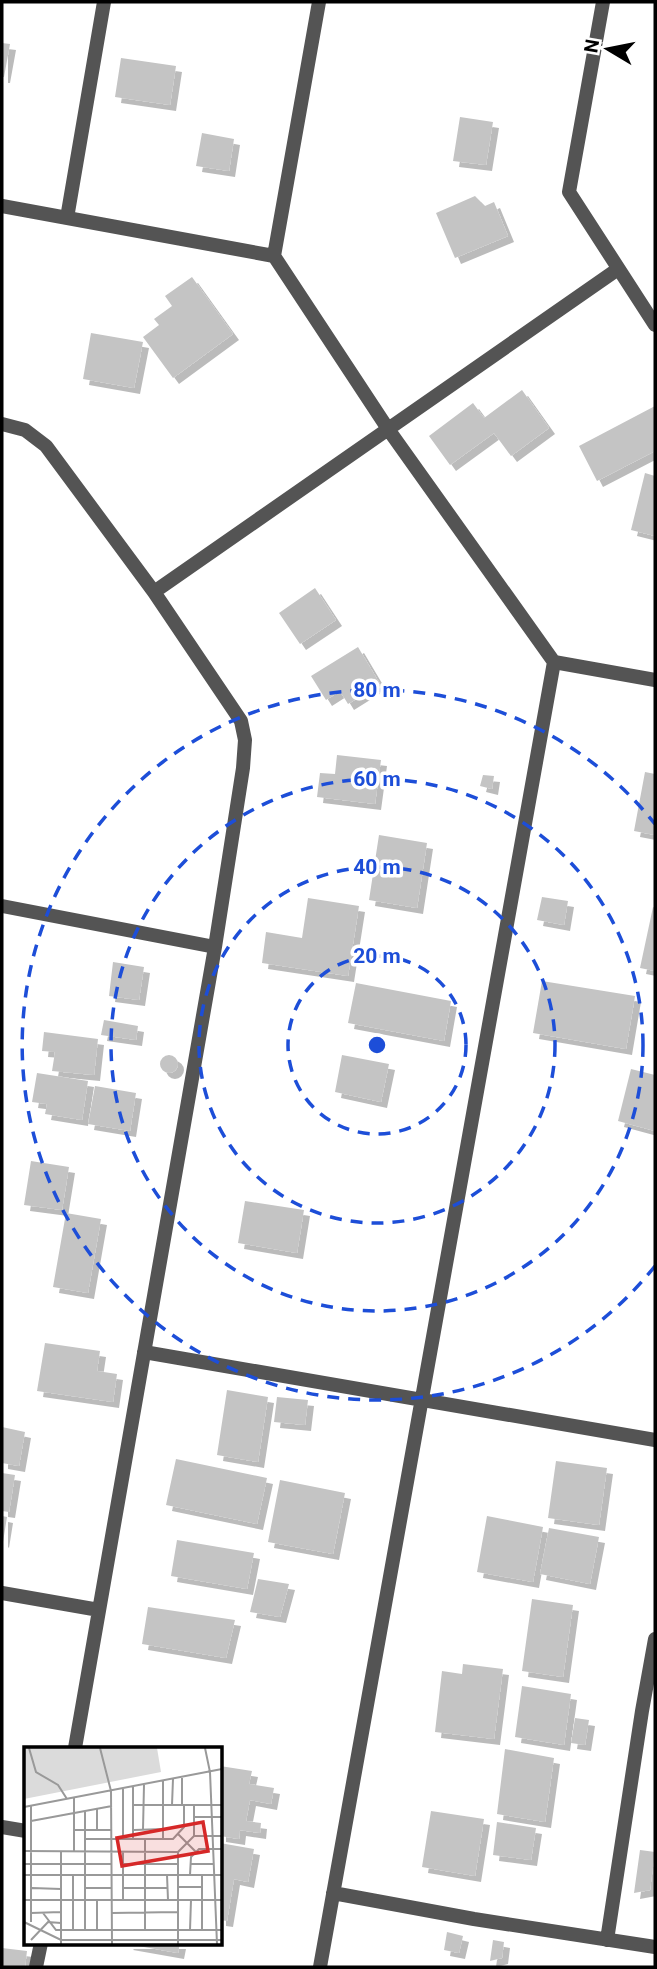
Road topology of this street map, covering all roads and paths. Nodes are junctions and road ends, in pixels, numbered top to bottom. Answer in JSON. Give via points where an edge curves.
{"nodes":[{"id":1,"x":104,"y":2,"type":"edge"},
{"id":2,"x":319,"y":2,"type":"edge"},
{"id":3,"x":603,"y":2,"type":"edge"},
{"id":4,"x":2,"y":206,"type":"edge"},
{"id":5,"x":67,"y":218,"type":"junction"},
{"id":6,"x":274,"y":256,"type":"junction"},
{"id":7,"x":618,"y":269,"type":"junction"},
{"id":8,"x":655,"y":325,"type":"edge"},
{"id":9,"x":2,"y":424,"type":"edge"},
{"id":10,"x":388,"y":429,"type":"junction"},
{"id":11,"x":154,"y":592,"type":"junction"},
{"id":12,"x":554,"y":662,"type":"junction"},
{"id":13,"x":655,"y":680,"type":"edge"},
{"id":14,"x":2,"y":906,"type":"edge"},
{"id":15,"x":215,"y":947,"type":"junction"},
{"id":16,"x":144,"y":1352,"type":"junction"},
{"id":17,"x":421,"y":1400,"type":"junction"},
{"id":18,"x":655,"y":1440,"type":"edge"},
{"id":19,"x":2,"y":1593,"type":"edge"},
{"id":20,"x":99,"y":1610,"type":"junction"},
{"id":21,"x":655,"y":1639,"type":"edge"},
{"id":22,"x":75,"y":1747,"type":"edge"},
{"id":23,"x":2,"y":1827,"type":"edge"},
{"id":24,"x":24,"y":1831,"type":"edge"},
{"id":25,"x":333,"y":1893,"type":"junction"},
{"id":26,"x":607,"y":1940,"type":"junction"},
{"id":27,"x":41,"y":1944,"type":"edge"},
{"id":28,"x":655,"y":1947,"type":"edge"},
{"id":29,"x":36,"y":1967,"type":"edge"},
{"id":30,"x":320,"y":1967,"type":"edge"}],
"edges":[{"from":1,"to":5,"type":"street"},
{"from":2,"to":6,"type":"street"},
{"from":3,"to":7,"type":"street","via":[[569,192]]},
{"from":4,"to":5,"type":"street"},
{"from":5,"to":6,"type":"street"},
{"from":6,"to":10,"type":"street"},
{"from":7,"to":8,"type":"street"},
{"from":7,"to":10,"type":"street"},
{"from":9,"to":11,"type":"street","via":[[25,430],[46,446]]},
{"from":10,"to":11,"type":"street"},
{"from":10,"to":12,"type":"street"},
{"from":11,"to":15,"type":"street","via":[[241,721],[245,740]]},
{"from":12,"to":13,"type":"street"},
{"from":12,"to":17,"type":"street"},
{"from":14,"to":15,"type":"street"},
{"from":15,"to":16,"type":"street"},
{"from":16,"to":17,"type":"street"},
{"from":16,"to":20,"type":"street"},
{"from":17,"to":18,"type":"street"},
{"from":17,"to":25,"type":"street"},
{"from":19,"to":20,"type":"street"},
{"from":20,"to":22,"type":"street"},
{"from":21,"to":26,"type":"street"},
{"from":23,"to":24,"type":"street"},
{"from":25,"to":26,"type":"street"},
{"from":25,"to":30,"type":"street"},
{"from":26,"to":28,"type":"street"},
{"from":27,"to":29,"type":"street"}]}
